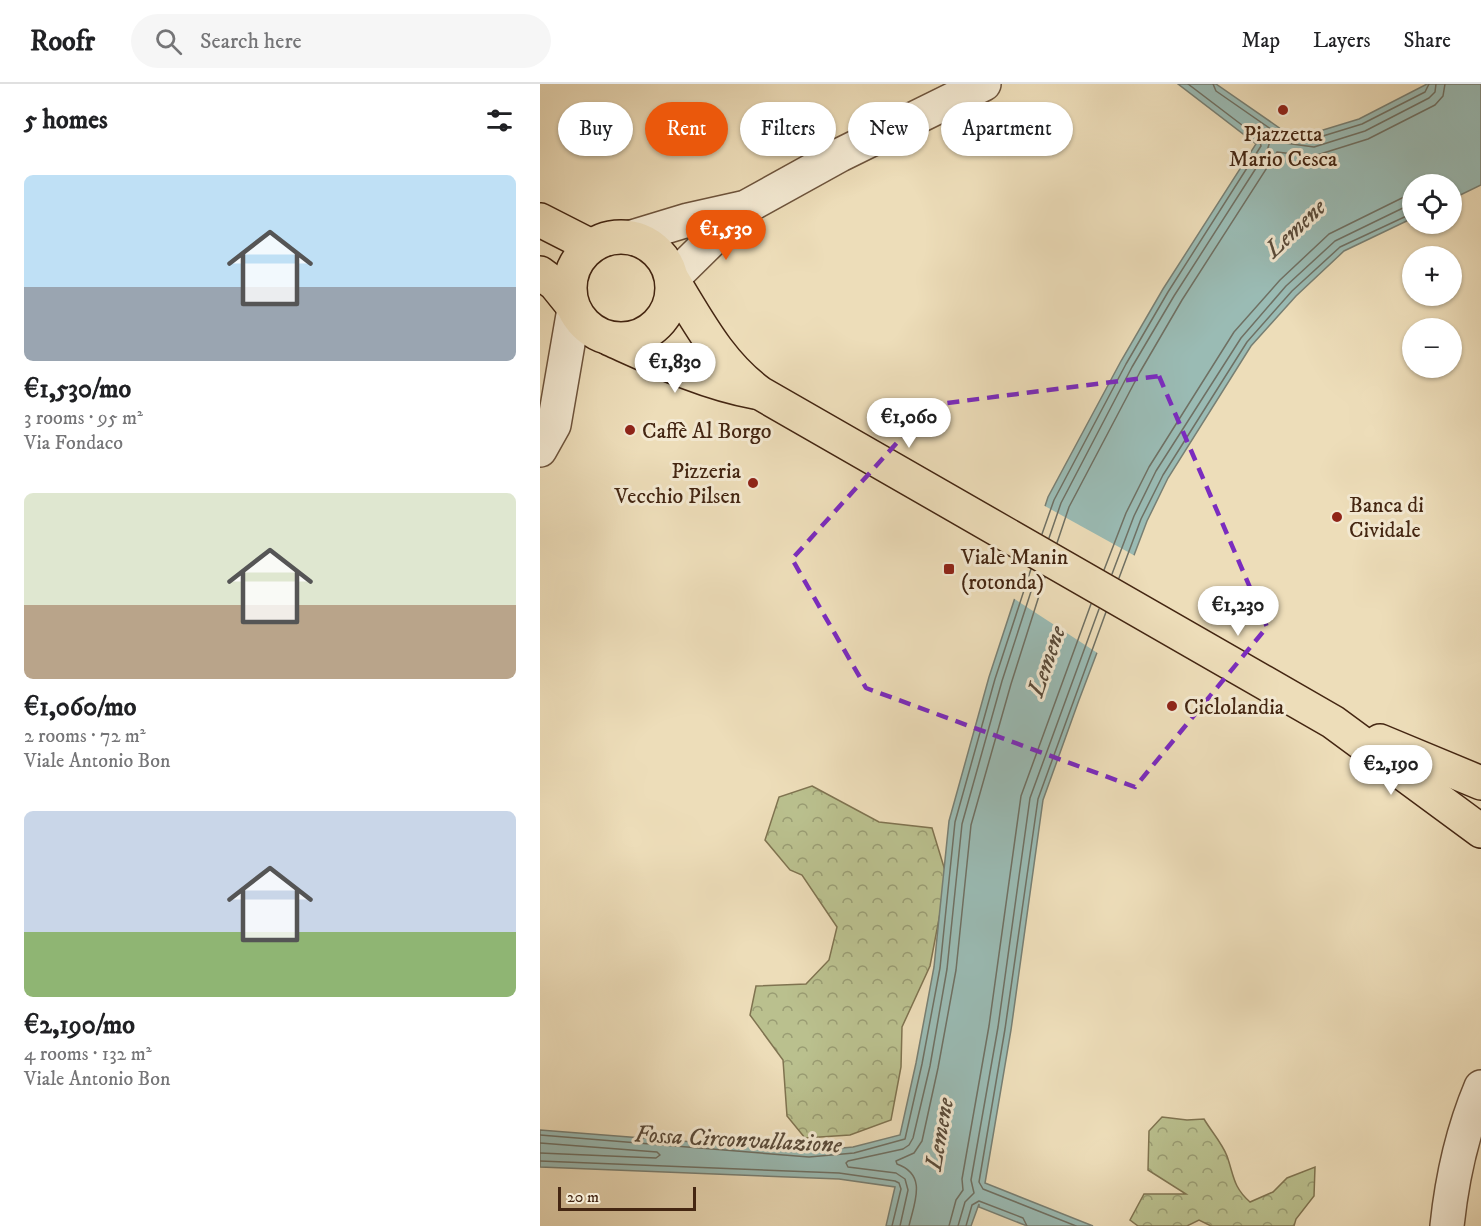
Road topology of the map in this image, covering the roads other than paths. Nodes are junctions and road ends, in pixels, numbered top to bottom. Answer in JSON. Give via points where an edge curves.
{"nodes":[{"id":1,"x":984,"y":84,"type":"edge"},
{"id":2,"x":746,"y":207,"type":"junction"},
{"id":3,"x":540,"y":220,"type":"edge"},
{"id":4,"x":632,"y":237,"type":"junction"},
{"id":5,"x":591,"y":246,"type":"junction"},
{"id":6,"x":540,"y":273,"type":"edge"},
{"id":7,"x":672,"y":279,"type":"junction"},
{"id":8,"x":573,"y":307,"type":"junction"},
{"id":9,"x":608,"y":338,"type":"junction"},
{"id":10,"x":760,"y":393,"type":"junction"},
{"id":11,"x":540,"y":450,"type":"edge"},
{"id":12,"x":1333,"y":722,"type":"junction"},
{"id":13,"x":1481,"y":783,"type":"edge"},
{"id":14,"x":1481,"y":831,"type":"edge"},
{"id":15,"x":1481,"y":1087,"type":"edge"},
{"id":16,"x":1447,"y":1226,"type":"edge"}],
"edges":[{"from":1,"to":2,"type":"street","via":[[840,155]]},
{"from":2,"to":4,"type":"street"},
{"from":2,"to":7,"type":"street"},
{"from":3,"to":5,"type":"main road"},
{"from":4,"to":5,"type":"main road","via":[[604,240]]},
{"from":4,"to":7,"type":"main road","via":[[658,252]]},
{"from":5,"to":8,"type":"main road","via":[[572,272],[569,289]]},
{"from":6,"to":8,"type":"main road","via":[[555,284]]},
{"from":7,"to":9,"type":"main road","via":[[667,313],[657,327],[634,338]]},
{"from":7,"to":10,"type":"main road","via":[[720,355]]},
{"from":8,"to":9,"type":"main road","via":[[588,328]]},
{"from":8,"to":11,"type":"street","via":[[554,426]]},
{"from":9,"to":10,"type":"main road","via":[[733,388]]},
{"from":10,"to":12,"type":"main road"},
{"from":12,"to":13,"type":"main road"},
{"from":12,"to":14,"type":"main road"},
{"from":15,"to":16,"type":"street","via":[[1455,1165]]}]}
